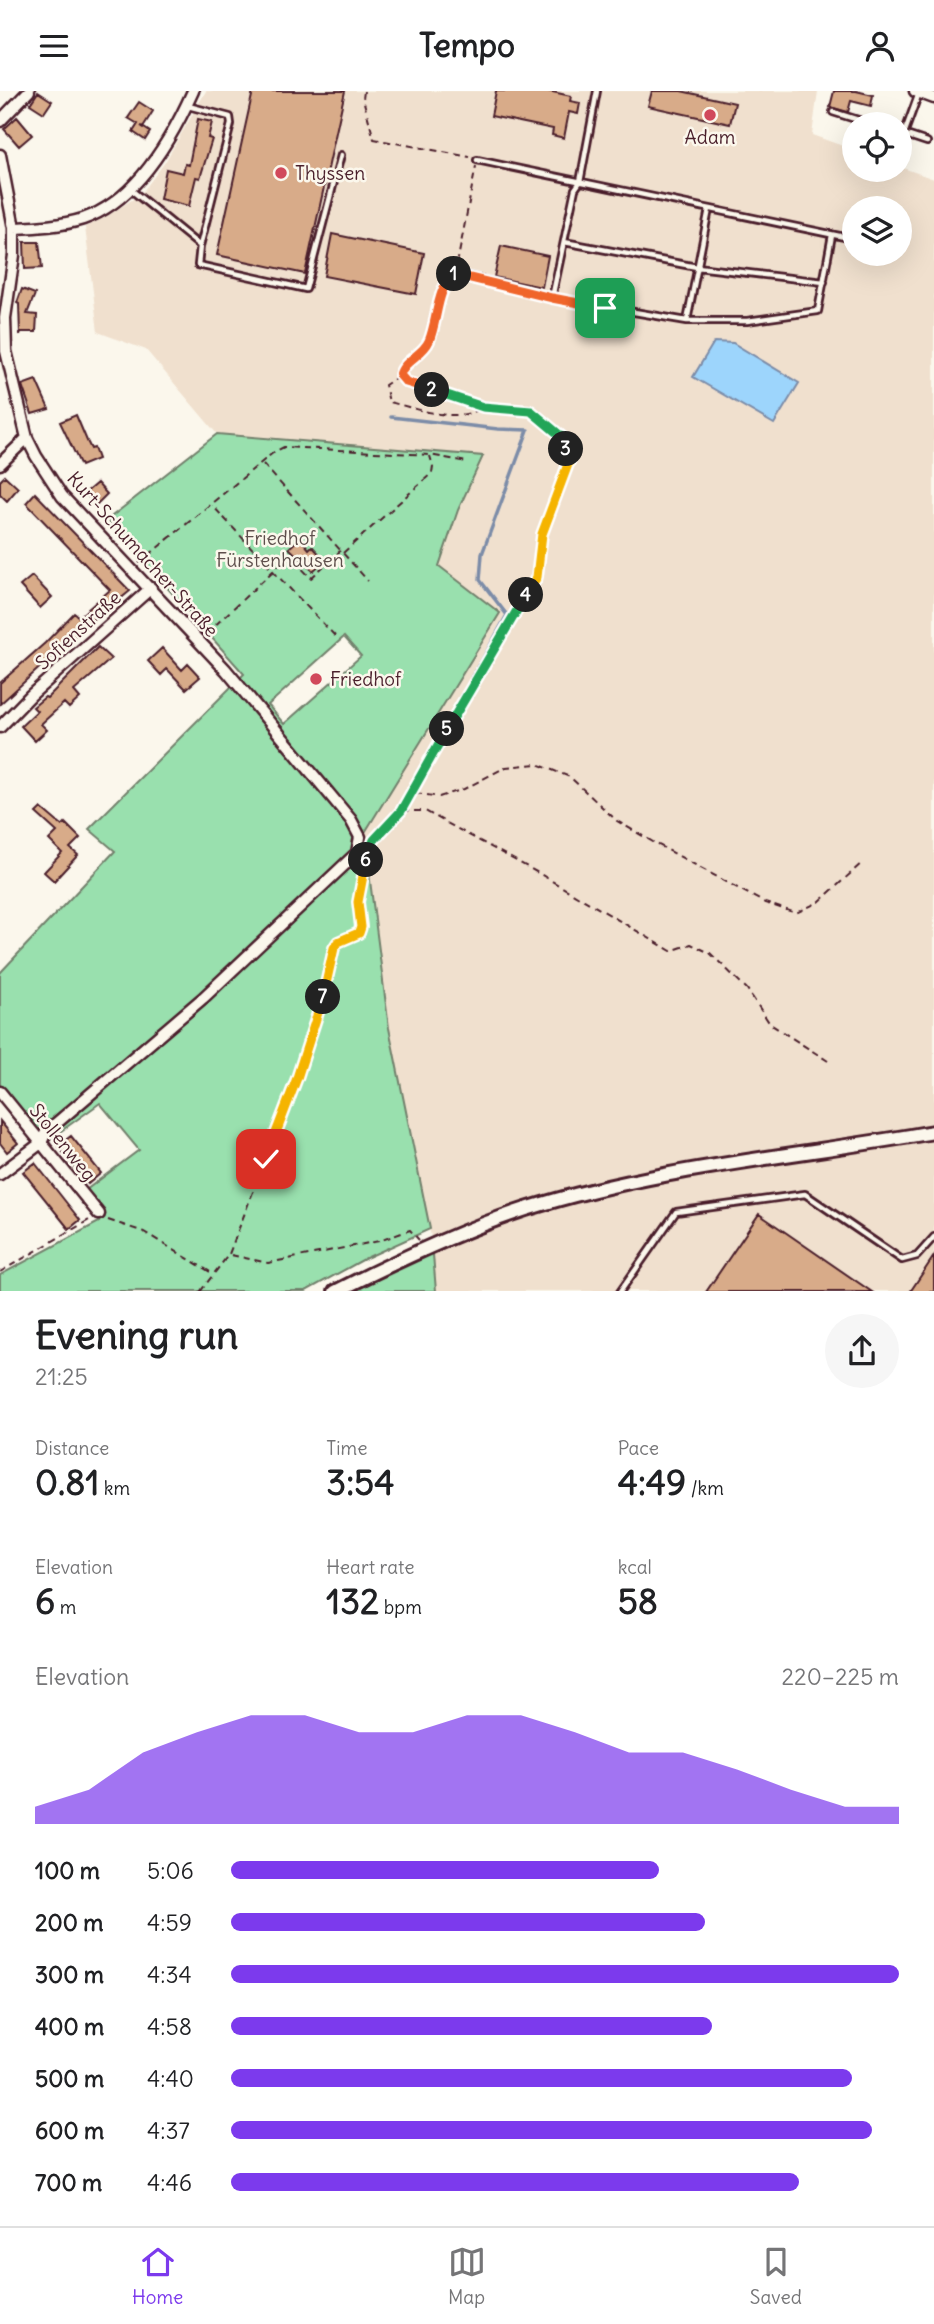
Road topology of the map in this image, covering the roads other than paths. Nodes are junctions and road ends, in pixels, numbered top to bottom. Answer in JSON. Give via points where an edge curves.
{"nodes":[{"id":1,"x":29,"y":91,"type":"edge"},
{"id":2,"x":193,"y":91,"type":"edge"},
{"id":3,"x":597,"y":91,"type":"edge"},
{"id":4,"x":917,"y":92,"type":"edge"},
{"id":5,"x":934,"y":98,"type":"edge"},
{"id":6,"x":187,"y":106,"type":"junction"},
{"id":7,"x":832,"y":112,"type":"dead end"},
{"id":8,"x":910,"y":112,"type":"edge"},
{"id":9,"x":842,"y":115,"type":"edge"},
{"id":10,"x":0,"y":121,"type":"edge"},
{"id":11,"x":912,"y":137,"type":"edge"},
{"id":12,"x":927,"y":142,"type":"dead end"},
{"id":13,"x":0,"y":155,"type":"edge"},
{"id":14,"x":341,"y":155,"type":"dead end"},
{"id":15,"x":477,"y":160,"type":"road end"},
{"id":16,"x":580,"y":182,"type":"junction"},
{"id":17,"x":130,"y":188,"type":"junction"},
{"id":18,"x":709,"y":209,"type":"junction"},
{"id":19,"x":14,"y":228,"type":"junction"},
{"id":20,"x":832,"y":235,"type":"junction"},
{"id":21,"x":842,"y":237,"type":"edge"},
{"id":22,"x":564,"y":241,"type":"junction"},
{"id":23,"x":200,"y":246,"type":"junction"},
{"id":24,"x":697,"y":267,"type":"junction"},
{"id":25,"x":455,"y":273,"type":"road end"},
{"id":26,"x":824,"y":282,"type":"junction"},
{"id":27,"x":552,"y":298,"type":"junction"},
{"id":28,"x":687,"y":321,"type":"junction"},
{"id":29,"x":27,"y":438,"type":"junction"},
{"id":30,"x":0,"y":464,"type":"edge"},
{"id":31,"x":151,"y":588,"type":"junction"},
{"id":32,"x":0,"y":727,"type":"edge"},
{"id":33,"x":0,"y":1092,"type":"edge"},
{"id":34,"x":934,"y":1132,"type":"edge"},
{"id":35,"x":41,"y":1143,"type":"junction"},
{"id":36,"x":0,"y":1174,"type":"edge"},
{"id":37,"x":99,"y":1214,"type":"road end"},
{"id":38,"x":934,"y":1237,"type":"edge"},
{"id":39,"x":335,"y":1291,"type":"edge"},
{"id":40,"x":620,"y":1291,"type":"edge"}],
"edges":[{"from":1,"to":10,"type":"street"},
{"from":2,"to":6,"type":"street"},
{"from":3,"to":16,"type":"lane"},
{"from":4,"to":5,"type":"street"},
{"from":4,"to":8,"type":"lane"},
{"from":6,"to":17,"type":"street"},
{"from":6,"to":23,"type":"lane","via":[[230,117],[231,124]]},
{"from":7,"to":9,"type":"lane"},
{"from":11,"to":12,"type":"lane"},
{"from":13,"to":19,"type":"street","name":"Kurt-Schumacher-Straße"},
{"from":14,"to":23,"type":"lane","via":[[306,289],[198,265]]},
{"from":15,"to":16,"type":"lane"},
{"from":16,"to":18,"type":"lane"},
{"from":16,"to":22,"type":"lane"},
{"from":17,"to":19,"type":"street","via":[[85,218]]},
{"from":17,"to":23,"type":"lane"},
{"from":18,"to":20,"type":"lane"},
{"from":18,"to":24,"type":"lane"},
{"from":19,"to":29,"type":"street","name":"Kurt-Schumacher-Straße","via":[[6,351]]},
{"from":20,"to":21,"type":"lane"},
{"from":20,"to":26,"type":"lane"},
{"from":22,"to":24,"type":"lane"},
{"from":22,"to":27,"type":"lane"},
{"from":24,"to":26,"type":"lane"},
{"from":24,"to":28,"type":"lane"},
{"from":25,"to":27,"type":"lane"},
{"from":26,"to":28,"type":"lane","via":[[818,311],[747,321]]},
{"from":27,"to":28,"type":"lane"},
{"from":29,"to":30,"type":"street"},
{"from":29,"to":31,"type":"street","name":"Kurt-Schumacher-Straße","via":[[62,496]]},
{"from":31,"to":32,"type":"street","name":"Sofienstraße"},
{"from":31,"to":35,"type":"street","name":"Kurt-Schumacher-Straße","via":[[351,820],[360,837],[357,853],[203,998],[46,1132]]},
{"from":33,"to":35,"type":"street","name":"Stollenweg"},
{"from":34,"to":39,"type":"main road","via":[[693,1169],[525,1209]]},
{"from":35,"to":36,"type":"street","name":"Kurt-Schumacher-Straße"},
{"from":35,"to":37,"type":"street","name":"Stollenweg"},
{"from":38,"to":40,"type":"lane","via":[[917,1256],[902,1260],[805,1194],[676,1212]]}]}
